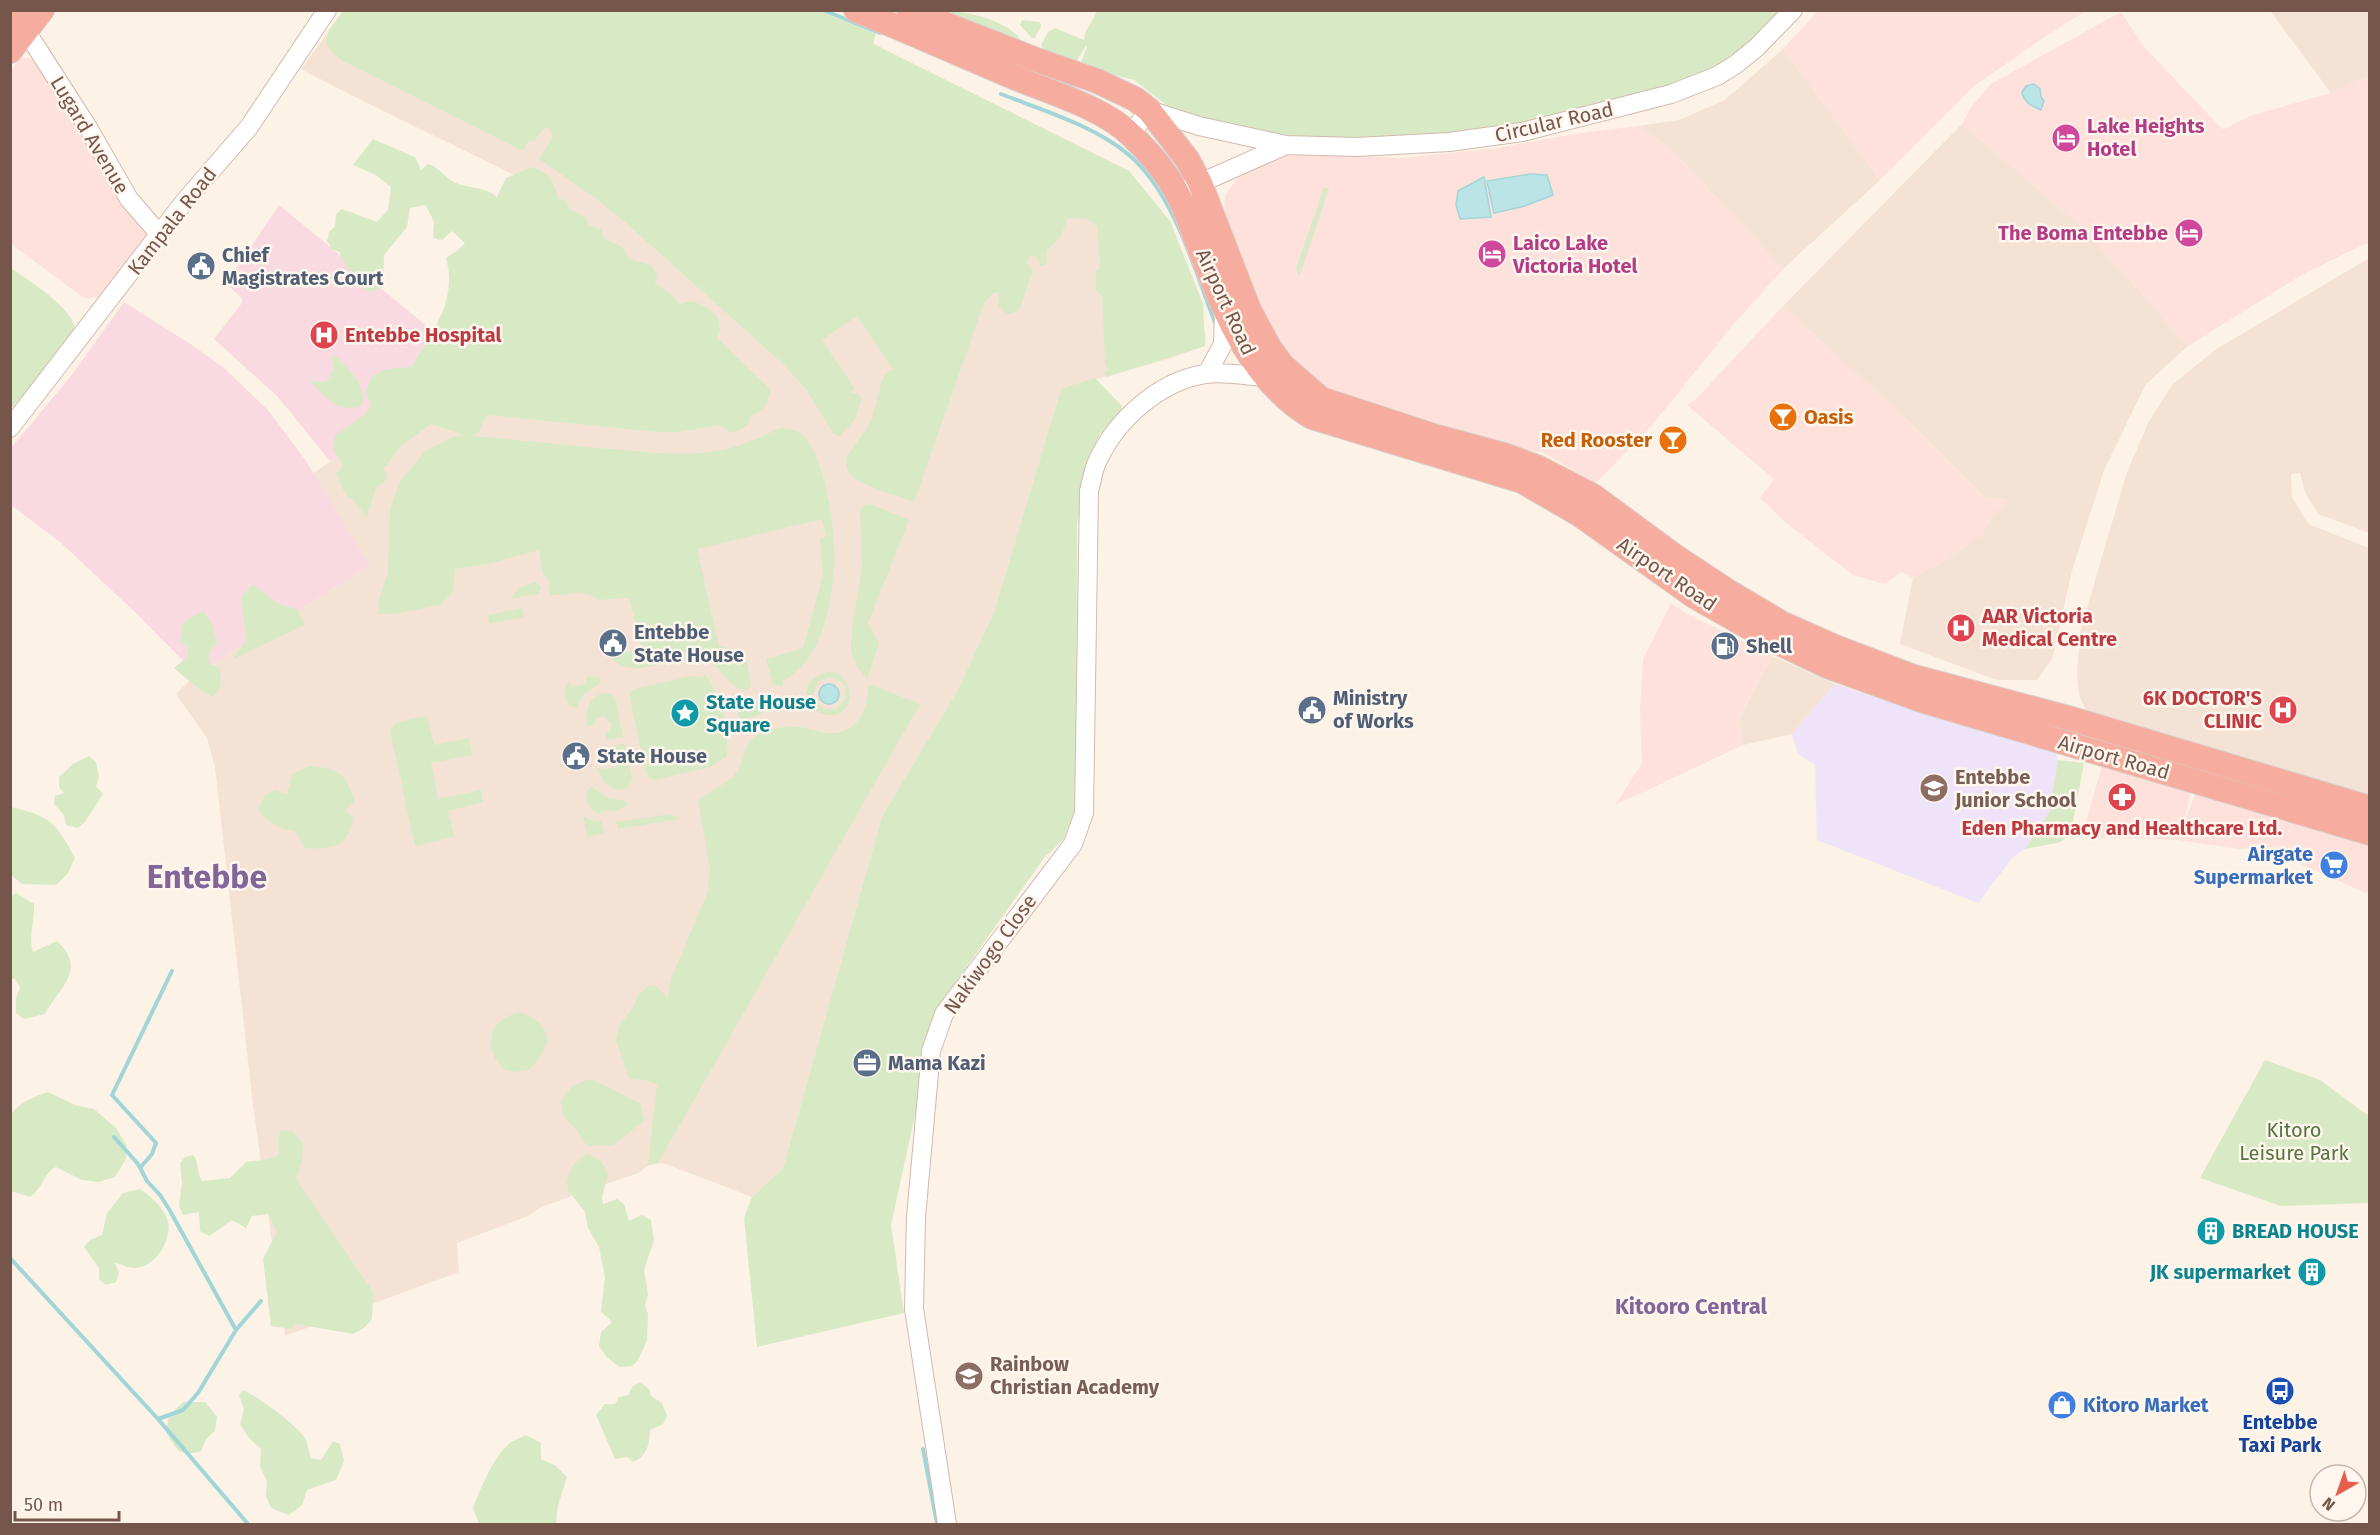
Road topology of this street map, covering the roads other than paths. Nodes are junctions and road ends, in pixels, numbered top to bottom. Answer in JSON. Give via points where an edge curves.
{"nodes":[{"id":1,"x":42,"y":10,"type":"edge"},
{"id":2,"x":327,"y":10,"type":"edge"},
{"id":3,"x":856,"y":10,"type":"edge"},
{"id":4,"x":909,"y":10,"type":"edge"},
{"id":5,"x":1793,"y":10,"type":"edge"},
{"id":6,"x":18,"y":17,"type":"edge"},
{"id":7,"x":10,"y":51,"type":"edge"},
{"id":8,"x":1142,"y":104,"type":"junction"},
{"id":9,"x":1124,"y":129,"type":"junction"},
{"id":10,"x":1286,"y":145,"type":"junction"},
{"id":11,"x":1200,"y":183,"type":"junction"},
{"id":12,"x":1177,"y":193,"type":"junction"},
{"id":13,"x":160,"y":235,"type":"junction"},
{"id":14,"x":1224,"y":307,"type":"junction"},
{"id":15,"x":1207,"y":374,"type":"junction"},
{"id":16,"x":1265,"y":377,"type":"junction"},
{"id":17,"x":1317,"y":408,"type":"junction"},
{"id":18,"x":10,"y":428,"type":"edge"},
{"id":19,"x":2370,"y":808,"type":"edge"},
{"id":20,"x":2370,"y":833,"type":"edge"},
{"id":21,"x":946,"y":1524,"type":"edge"}],
"edges":[{"from":1,"to":6,"type":"highway"},
{"from":2,"to":13,"type":"street","name":"Kampala Road","via":[[249,127]]},
{"from":3,"to":9,"type":"highway","via":[[1081,105]]},
{"from":4,"to":8,"type":"highway","via":[[1097,81]]},
{"from":5,"to":10,"type":"street","name":"Circular Road","via":[[1736,65],[1671,94],[1521,132],[1449,142],[1357,147]]},
{"from":6,"to":7,"type":"highway"},
{"from":6,"to":13,"type":"street","name":"Lugard Avenue","via":[[129,199]]},
{"from":8,"to":9,"type":"street"},
{"from":8,"to":10,"type":"street","name":"Circular Road","via":[[1199,126]]},
{"from":8,"to":11,"type":"highway","name":"Airport Road","via":[[1187,159]]},
{"from":9,"to":12,"type":"highway","name":"Airport Road"},
{"from":10,"to":11,"type":"street","name":"Circular Road"},
{"from":11,"to":12,"type":"street","name":"Circular Road"},
{"from":11,"to":17,"type":"highway","name":"Airport Road","via":[[1249,310],[1269,347]]},
{"from":12,"to":14,"type":"highway","name":"Airport Road"},
{"from":13,"to":18,"type":"street","name":"Kampala Road"},
{"from":14,"to":15,"type":"street","via":[[1223,344]]},
{"from":14,"to":16,"type":"highway","name":"Airport Road"},
{"from":15,"to":16,"type":"street"},
{"from":15,"to":21,"type":"street","name":"Nakiwogo Close","via":[[1191,377],[1137,408],[1096,462],[1089,491],[1084,813],[1073,844],[944,1014],[931,1051],[916,1217],[914,1309]]},
{"from":16,"to":17,"type":"highway","name":"Airport Road","via":[[1289,402]]},
{"from":17,"to":19,"type":"highway","name":"Airport Road","via":[[1434,436],[1539,468],[1593,496],[1673,555],[1783,624],[1911,676],[2072,719]]},
{"from":17,"to":20,"type":"highway","name":"Airport Road","via":[[1522,481],[1579,514],[1694,597],[1827,666],[1924,701]]}]}
